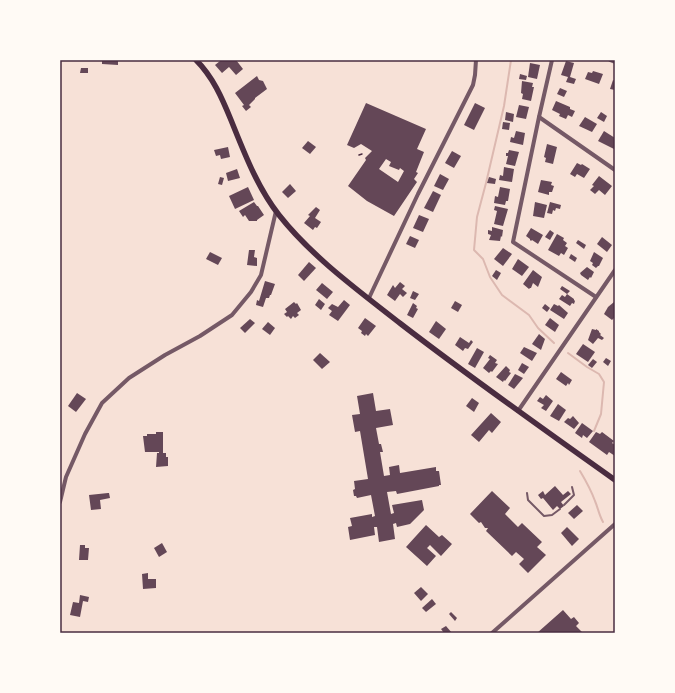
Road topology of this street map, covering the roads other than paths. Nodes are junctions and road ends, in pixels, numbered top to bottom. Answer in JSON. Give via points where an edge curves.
{"nodes":[{"id":1,"x":196,"y":60,"type":"edge"},
{"id":2,"x":476,"y":60,"type":"edge"},
{"id":3,"x":552,"y":60,"type":"edge"},
{"id":4,"x":610,"y":60,"type":"edge"},
{"id":5,"x":615,"y":62,"type":"edge"},
{"id":6,"x":539,"y":116,"type":"junction"},
{"id":7,"x":615,"y":170,"type":"edge"},
{"id":8,"x":276,"y":211,"type":"junction"},
{"id":9,"x":615,"y":270,"type":"edge"},
{"id":10,"x":596,"y":297,"type":"junction"},
{"id":11,"x":369,"y":298,"type":"junction"},
{"id":12,"x":518,"y":411,"type":"junction"},
{"id":13,"x":615,"y":480,"type":"edge"},
{"id":14,"x":572,"y":487,"type":"dead end"},
{"id":15,"x":527,"y":493,"type":"dead end"},
{"id":16,"x":60,"y":502,"type":"edge"},
{"id":17,"x":564,"y":505,"type":"dead end"},
{"id":18,"x":560,"y":509,"type":"dead end"},
{"id":19,"x":615,"y":524,"type":"edge"},
{"id":20,"x":492,"y":633,"type":"edge"}],
"edges":[{"from":1,"to":8,"type":"main road","via":[[220,94],[263,191]]},
{"from":2,"to":11,"type":"street","via":[[473,85]]},
{"from":3,"to":6,"type":"street"},
{"from":4,"to":5,"type":"street"},
{"from":6,"to":7,"type":"street"},
{"from":6,"to":10,"type":"street","via":[[513,242]]},
{"from":8,"to":11,"type":"main road","via":[[324,261]]},
{"from":8,"to":16,"type":"street","via":[[261,275],[252,292],[232,315],[129,378],[102,403],[66,477]]},
{"from":9,"to":10,"type":"street"},
{"from":10,"to":12,"type":"street"},
{"from":11,"to":12,"type":"main road"},
{"from":12,"to":13,"type":"main road"},
{"from":14,"to":17,"type":"lane","via":[[574,495]]},
{"from":15,"to":18,"type":"lane","via":[[528,500],[544,516],[552,515]]},
{"from":19,"to":20,"type":"street"}]}
